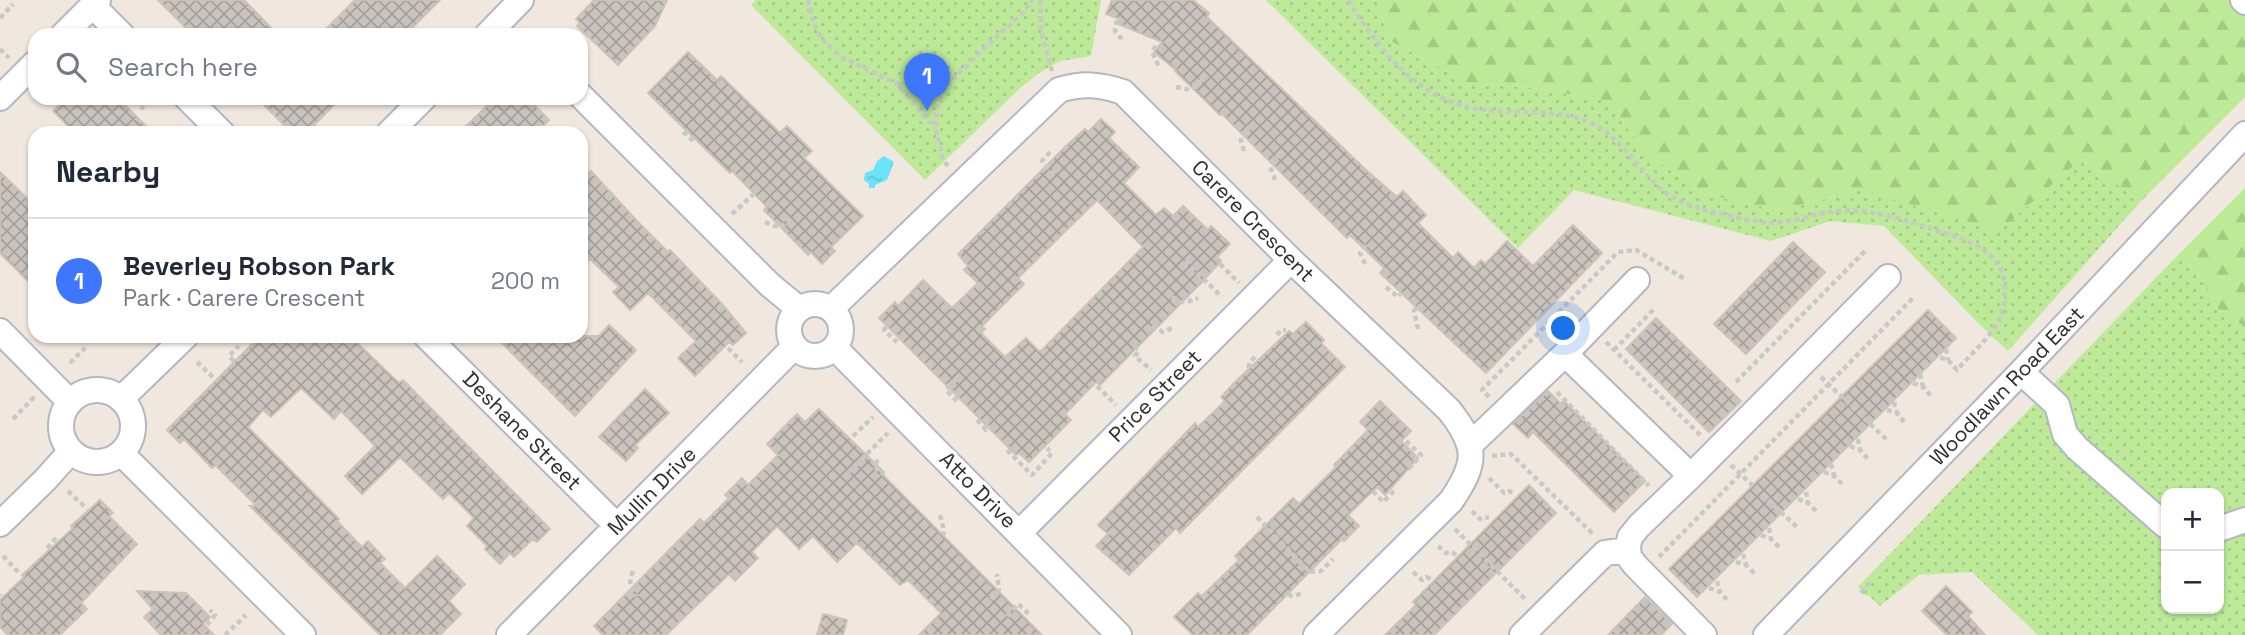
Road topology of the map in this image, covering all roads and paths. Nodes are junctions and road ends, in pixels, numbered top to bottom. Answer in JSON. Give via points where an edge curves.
{"nodes":[{"id":1,"x":521,"y":0,"type":"edge"},
{"id":2,"x":808,"y":0,"type":"edge"},
{"id":3,"x":1033,"y":0,"type":"edge"},
{"id":4,"x":1041,"y":0,"type":"edge"},
{"id":5,"x":1348,"y":0,"type":"edge"},
{"id":6,"x":95,"y":3,"type":"edge"},
{"id":7,"x":13,"y":4,"type":"dead end"},
{"id":8,"x":0,"y":18,"type":"edge"},
{"id":9,"x":1117,"y":20,"type":"dead end"},
{"id":10,"x":70,"y":28,"type":"edge"},
{"id":11,"x":116,"y":28,"type":"edge"},
{"id":12,"x":505,"y":28,"type":"edge"},
{"id":13,"x":1124,"y":42,"type":"dead end"},
{"id":14,"x":1156,"y":46,"type":"dead end"},
{"id":15,"x":1158,"y":67,"type":"dead end"},
{"id":16,"x":28,"y":70,"type":"edge"},
{"id":17,"x":1202,"y":80,"type":"dead end"},
{"id":18,"x":897,"y":84,"type":"junction"},
{"id":19,"x":1176,"y":87,"type":"dead end"},
{"id":20,"x":945,"y":88,"type":"junction"},
{"id":21,"x":1059,"y":90,"type":"junction"},
{"id":22,"x":0,"y":97,"type":"edge"},
{"id":23,"x":588,"y":103,"type":"edge"},
{"id":24,"x":139,"y":105,"type":"edge"},
{"id":25,"x":194,"y":105,"type":"edge"},
{"id":26,"x":417,"y":105,"type":"edge"},
{"id":27,"x":144,"y":109,"type":"dead end"},
{"id":28,"x":215,"y":126,"type":"edge"},
{"id":29,"x":396,"y":126,"type":"edge"},
{"id":30,"x":1249,"y":127,"type":"dead end"},
{"id":31,"x":936,"y":128,"type":"junction"},
{"id":32,"x":683,"y":132,"type":"dead end"},
{"id":33,"x":2245,"y":134,"type":"edge"},
{"id":34,"x":696,"y":143,"type":"dead end"},
{"id":35,"x":1244,"y":151,"type":"dead end"},
{"id":36,"x":1050,"y":152,"type":"dead end"},
{"id":37,"x":1278,"y":156,"type":"dead end"},
{"id":38,"x":1055,"y":174,"type":"dead end"},
{"id":39,"x":1275,"y":180,"type":"dead end"},
{"id":40,"x":964,"y":182,"type":"junction"},
{"id":41,"x":757,"y":191,"type":"dead end"},
{"id":42,"x":732,"y":215,"type":"dead end"},
{"id":43,"x":792,"y":217,"type":"dead end"},
{"id":44,"x":765,"y":222,"type":"dead end"},
{"id":45,"x":1366,"y":245,"type":"dead end"},
{"id":46,"x":1866,"y":250,"type":"dead end"},
{"id":47,"x":1291,"y":260,"type":"junction"},
{"id":48,"x":1185,"y":261,"type":"dead end"},
{"id":49,"x":1365,"y":264,"type":"dead end"},
{"id":50,"x":1888,"y":276,"type":"dead end"},
{"id":51,"x":1637,"y":280,"type":"dead end"},
{"id":52,"x":1387,"y":287,"type":"dead end"},
{"id":53,"x":1399,"y":295,"type":"dead end"},
{"id":54,"x":1172,"y":298,"type":"dead end"},
{"id":55,"x":1198,"y":298,"type":"dead end"},
{"id":56,"x":1913,"y":298,"type":"dead end"},
{"id":57,"x":1419,"y":305,"type":"dead end"},
{"id":58,"x":1655,"y":308,"type":"dead end"},
{"id":59,"x":799,"y":309,"type":"junction"},
{"id":60,"x":831,"y":309,"type":"junction"},
{"id":61,"x":1238,"y":313,"type":"junction"},
{"id":62,"x":1152,"y":326,"type":"dead end"},
{"id":63,"x":886,"y":327,"type":"dead end"},
{"id":64,"x":1592,"y":327,"type":"junction"},
{"id":65,"x":1172,"y":328,"type":"dead end"},
{"id":66,"x":1418,"y":329,"type":"dead end"},
{"id":67,"x":1286,"y":330,"type":"dead end"},
{"id":68,"x":0,"y":331,"type":"edge"},
{"id":69,"x":1277,"y":335,"type":"dead end"},
{"id":70,"x":1780,"y":337,"type":"junction"},
{"id":71,"x":897,"y":342,"type":"dead end"},
{"id":72,"x":179,"y":343,"type":"edge"},
{"id":73,"x":433,"y":343,"type":"edge"},
{"id":74,"x":239,"y":346,"type":"dead end"},
{"id":75,"x":1134,"y":346,"type":"dead end"},
{"id":76,"x":794,"y":347,"type":"junction"},
{"id":77,"x":85,"y":348,"type":"dead end"},
{"id":78,"x":728,"y":348,"type":"dead end"},
{"id":79,"x":835,"y":348,"type":"junction"},
{"id":80,"x":1946,"y":349,"type":"dead end"},
{"id":81,"x":1614,"y":350,"type":"junction"},
{"id":82,"x":1565,"y":354,"type":"junction"},
{"id":83,"x":1255,"y":356,"type":"dead end"},
{"id":84,"x":1938,"y":357,"type":"dead end"},
{"id":85,"x":1948,"y":360,"type":"junction"},
{"id":86,"x":234,"y":361,"type":"dead end"},
{"id":87,"x":1805,"y":361,"type":"junction"},
{"id":88,"x":197,"y":362,"type":"dead end"},
{"id":89,"x":742,"y":362,"type":"dead end"},
{"id":90,"x":70,"y":363,"type":"dead end"},
{"id":91,"x":1249,"y":368,"type":"dead end"},
{"id":92,"x":2021,"y":372,"type":"junction"},
{"id":93,"x":1920,"y":374,"type":"dead end"},
{"id":94,"x":958,"y":377,"type":"dead end"},
{"id":95,"x":1541,"y":377,"type":"junction"},
{"id":96,"x":215,"y":379,"type":"dead end"},
{"id":97,"x":1736,"y":382,"type":"dead end"},
{"id":98,"x":1913,"y":383,"type":"dead end"},
{"id":99,"x":1829,"y":384,"type":"junction"},
{"id":100,"x":1167,"y":385,"type":"junction"},
{"id":101,"x":1923,"y":387,"type":"junction"},
{"id":102,"x":1931,"y":396,"type":"dead end"},
{"id":103,"x":121,"y":399,"type":"junction"},
{"id":104,"x":957,"y":401,"type":"dead end"},
{"id":105,"x":70,"y":402,"type":"junction"},
{"id":106,"x":1894,"y":402,"type":"dead end"},
{"id":107,"x":1886,"y":410,"type":"dead end"},
{"id":108,"x":1897,"y":413,"type":"junction"},
{"id":109,"x":904,"y":416,"type":"junction"},
{"id":110,"x":976,"y":420,"type":"dead end"},
{"id":111,"x":1904,"y":422,"type":"dead end"},
{"id":112,"x":991,"y":426,"type":"dead end"},
{"id":113,"x":1857,"y":439,"type":"dead end"},
{"id":114,"x":1406,"y":440,"type":"dead end"},
{"id":115,"x":1886,"y":440,"type":"dead end"},
{"id":116,"x":1850,"y":446,"type":"dead end"},
{"id":117,"x":1047,"y":448,"type":"dead end"},
{"id":118,"x":1007,"y":450,"type":"dead end"},
{"id":119,"x":1481,"y":450,"type":"junction"},
{"id":120,"x":1860,"y":450,"type":"junction"},
{"id":121,"x":71,"y":451,"type":"junction"},
{"id":122,"x":1716,"y":451,"type":"junction"},
{"id":123,"x":121,"y":453,"type":"junction"},
{"id":124,"x":1868,"y":459,"type":"dead end"},
{"id":125,"x":878,"y":460,"type":"dead end"},
{"id":126,"x":1831,"y":464,"type":"dead end"},
{"id":127,"x":1413,"y":470,"type":"dead end"},
{"id":128,"x":849,"y":472,"type":"dead end"},
{"id":129,"x":1824,"y":472,"type":"dead end"},
{"id":130,"x":1741,"y":474,"type":"junction"},
{"id":131,"x":884,"y":475,"type":"dead end"},
{"id":132,"x":1691,"y":476,"type":"junction"},
{"id":133,"x":1834,"y":476,"type":"junction"},
{"id":134,"x":1489,"y":478,"type":"dead end"},
{"id":135,"x":1843,"y":485,"type":"dead end"},
{"id":136,"x":68,"y":491,"type":"dead end"},
{"id":137,"x":1373,"y":491,"type":"dead end"},
{"id":138,"x":1394,"y":491,"type":"dead end"},
{"id":139,"x":1504,"y":492,"type":"junction"},
{"id":140,"x":1806,"y":492,"type":"dead end"},
{"id":141,"x":1513,"y":493,"type":"dead end"},
{"id":142,"x":1798,"y":499,"type":"dead end"},
{"id":143,"x":1506,"y":501,"type":"dead end"},
{"id":144,"x":1665,"y":502,"type":"junction"},
{"id":145,"x":1808,"y":503,"type":"junction"},
{"id":146,"x":87,"y":509,"type":"dead end"},
{"id":147,"x":1472,"y":511,"type":"dead end"},
{"id":148,"x":1817,"y":512,"type":"dead end"},
{"id":149,"x":940,"y":515,"type":"dead end"},
{"id":150,"x":1257,"y":517,"type":"dead end"},
{"id":151,"x":1489,"y":518,"type":"dead end"},
{"id":152,"x":1480,"y":519,"type":"junction"},
{"id":153,"x":2245,"y":520,"type":"edge"},
{"id":154,"x":2161,"y":522,"type":"edge"},
{"id":155,"x":0,"y":524,"type":"edge"},
{"id":156,"x":617,"y":526,"type":"junction"},
{"id":157,"x":1482,"y":526,"type":"dead end"},
{"id":158,"x":2224,"y":527,"type":"edge"},
{"id":159,"x":1769,"y":528,"type":"dead end"},
{"id":160,"x":1455,"y":529,"type":"dead end"},
{"id":161,"x":1799,"y":529,"type":"dead end"},
{"id":162,"x":1020,"y":532,"type":"junction"},
{"id":163,"x":1601,"y":534,"type":"dead end"},
{"id":164,"x":943,"y":535,"type":"dead end"},
{"id":165,"x":1761,"y":535,"type":"dead end"},
{"id":166,"x":57,"y":537,"type":"dead end"},
{"id":167,"x":1771,"y":539,"type":"junction"},
{"id":168,"x":1438,"y":546,"type":"dead end"},
{"id":169,"x":47,"y":548,"type":"dead end"},
{"id":170,"x":1780,"y":548,"type":"dead end"},
{"id":171,"x":1628,"y":550,"type":"junction"},
{"id":172,"x":1743,"y":554,"type":"dead end"},
{"id":173,"x":1456,"y":555,"type":"dead end"},
{"id":174,"x":3,"y":556,"type":"dead end"},
{"id":175,"x":1333,"y":559,"type":"dead end"},
{"id":176,"x":1736,"y":562,"type":"dead end"},
{"id":177,"x":1746,"y":565,"type":"junction"},
{"id":178,"x":633,"y":571,"type":"dead end"},
{"id":179,"x":1413,"y":572,"type":"dead end"},
{"id":180,"x":1642,"y":572,"type":"junction"},
{"id":181,"x":20,"y":574,"type":"dead end"},
{"id":182,"x":998,"y":574,"type":"dead end"},
{"id":183,"x":1755,"y":574,"type":"dead end"},
{"id":184,"x":1431,"y":579,"type":"dead end"},
{"id":185,"x":1422,"y":580,"type":"junction"},
{"id":186,"x":1717,"y":581,"type":"dead end"},
{"id":187,"x":1871,"y":582,"type":"dead end"},
{"id":188,"x":1422,"y":587,"type":"dead end"},
{"id":189,"x":1709,"y":588,"type":"dead end"},
{"id":190,"x":1720,"y":592,"type":"junction"},
{"id":191,"x":1304,"y":593,"type":"dead end"},
{"id":192,"x":1861,"y":593,"type":"dead end"},
{"id":193,"x":1288,"y":594,"type":"dead end"},
{"id":194,"x":637,"y":596,"type":"dead end"},
{"id":195,"x":991,"y":599,"type":"dead end"},
{"id":196,"x":1728,"y":601,"type":"dead end"},
{"id":197,"x":210,"y":610,"type":"dead end"},
{"id":198,"x":246,"y":615,"type":"dead end"},
{"id":199,"x":1030,"y":615,"type":"dead end"},
{"id":200,"x":1542,"y":615,"type":"junction"},
{"id":201,"x":1007,"y":616,"type":"dead end"},
{"id":202,"x":207,"y":625,"type":"dead end"},
{"id":203,"x":225,"y":635,"type":"edge"},
{"id":204,"x":303,"y":635,"type":"edge"},
{"id":205,"x":509,"y":635,"type":"edge"},
{"id":206,"x":1119,"y":635,"type":"edge"},
{"id":207,"x":1316,"y":635,"type":"edge"},
{"id":208,"x":1522,"y":635,"type":"edge"},
{"id":209,"x":1704,"y":635,"type":"edge"},
{"id":210,"x":1766,"y":635,"type":"edge"}],
"edges":[{"from":1,"to":12,"type":"street"},
{"from":2,"to":18,"type":"path","via":[[821,38],[840,56]]},
{"from":3,"to":20,"type":"path"},
{"from":4,"to":21,"type":"path","via":[[1041,31]]},
{"from":5,"to":85,"type":"path","via":[[1381,49],[1424,88],[1478,109],[1586,120],[1616,139],[1661,189],[1682,202],[1768,223],[1841,211],[1868,213],[1911,222],[1982,247],[2002,270],[2005,299],[2001,315],[1957,370]]},
{"from":6,"to":10,"type":"street"},
{"from":6,"to":11,"type":"street"},
{"from":7,"to":8,"type":"path"},
{"from":9,"to":13,"type":"path","via":[[1115,31]]},
{"from":14,"to":15,"type":"path","via":[[1152,52]]},
{"from":16,"to":22,"type":"street"},
{"from":17,"to":19,"type":"path","via":[[1191,90]]},
{"from":18,"to":20,"type":"path"},
{"from":18,"to":31,"type":"path"},
{"from":20,"to":31,"type":"path"},
{"from":21,"to":40,"type":"street"},
{"from":21,"to":47,"type":"street","name":"Carere Crescent","via":[[1098,84],[1123,92]]},
{"from":23,"to":59,"type":"street"},
{"from":24,"to":27,"type":"path"},
{"from":25,"to":28,"type":"street"},
{"from":26,"to":29,"type":"street"},
{"from":30,"to":35,"type":"path","via":[[1240,137]]},
{"from":31,"to":40,"type":"path","via":[[943,160]]},
{"from":32,"to":34,"type":"path"},
{"from":33,"to":92,"type":"street","name":"Woodlawn Road East"},
{"from":36,"to":38,"type":"path","via":[[1042,161]]},
{"from":37,"to":39,"type":"path","via":[[1270,166]]},
{"from":40,"to":60,"type":"street"},
{"from":41,"to":42,"type":"path"},
{"from":43,"to":44,"type":"path","via":[[780,228]]},
{"from":45,"to":49,"type":"path","via":[[1360,253]]},
{"from":46,"to":70,"type":"path"},
{"from":47,"to":61,"type":"street","name":"Price Street"},
{"from":47,"to":119,"type":"street","name":"Carere Crescent","via":[[1449,410]]},
{"from":48,"to":61,"type":"path"},
{"from":50,"to":87,"type":"street"},
{"from":51,"to":64,"type":"street"},
{"from":52,"to":53,"type":"path"},
{"from":54,"to":55,"type":"path","via":[[1178,302]]},
{"from":56,"to":99,"type":"path"},
{"from":57,"to":66,"type":"path","via":[[1414,311]]},
{"from":58,"to":81,"type":"path"},
{"from":59,"to":60,"type":"street","via":[[814,304]]},
{"from":59,"to":76,"type":"street","via":[[789,323]]},
{"from":60,"to":79,"type":"street","via":[[842,331]]},
{"from":61,"to":100,"type":"street","name":"Price Street"},
{"from":62,"to":65,"type":"path","via":[[1163,332]]},
{"from":63,"to":71,"type":"path"},
{"from":64,"to":81,"type":"path"},
{"from":64,"to":82,"type":"street"},
{"from":67,"to":69,"type":"path"},
{"from":68,"to":105,"type":"street"},
{"from":70,"to":87,"type":"path"},
{"from":70,"to":97,"type":"path"},
{"from":72,"to":103,"type":"street"},
{"from":73,"to":156,"type":"street","name":"Deshane Street"},
{"from":74,"to":86,"type":"path","via":[[229,356]]},
{"from":75,"to":100,"type":"path","via":[[1139,351],[1135,356]]},
{"from":76,"to":79,"type":"street","via":[[815,357]]},
{"from":76,"to":156,"type":"street","name":"Mullin Drive"},
{"from":77,"to":90,"type":"path"},
{"from":78,"to":89,"type":"path"},
{"from":79,"to":109,"type":"street","name":"Atto Drive"},
{"from":80,"to":85,"type":"path"},
{"from":81,"to":122,"type":"path"},
{"from":82,"to":95,"type":"street"},
{"from":82,"to":132,"type":"street"},
{"from":83,"to":91,"type":"path"},
{"from":84,"to":85,"type":"path"},
{"from":87,"to":99,"type":"path"},
{"from":87,"to":122,"type":"street"},
{"from":88,"to":96,"type":"path"},
{"from":92,"to":154,"type":"street","via":[[2057,405],[2065,434],[2077,448]]},
{"from":92,"to":210,"type":"street","name":"Woodlawn Road East"},
{"from":93,"to":101,"type":"path"},
{"from":94,"to":104,"type":"path","via":[[946,390]]},
{"from":95,"to":119,"type":"street"},
{"from":95,"to":144,"type":"path"},
{"from":98,"to":101,"type":"path"},
{"from":99,"to":115,"type":"path"},
{"from":99,"to":130,"type":"path"},
{"from":100,"to":162,"type":"street","name":"Price Street"},
{"from":101,"to":102,"type":"path"},
{"from":103,"to":105,"type":"street","via":[[94,390]]},
{"from":103,"to":123,"type":"street","via":[[134,425],[131,440]]},
{"from":105,"to":121,"type":"street","via":[[61,426]]},
{"from":106,"to":108,"type":"path"},
{"from":107,"to":108,"type":"path"},
{"from":108,"to":111,"type":"path"},
{"from":109,"to":128,"type":"path"},
{"from":109,"to":162,"type":"street","name":"Atto Drive"},
{"from":110,"to":112,"type":"path","via":[[986,430]]},
{"from":113,"to":120,"type":"path"},
{"from":114,"to":127,"type":"path","via":[[1421,455],[1410,467]]},
{"from":116,"to":120,"type":"path"},
{"from":117,"to":118,"type":"path","via":[[1052,453],[1032,475]]},
{"from":119,"to":163,"type":"path","via":[[1511,454],[1597,538]]},
{"from":119,"to":207,"type":"street","via":[[1451,501]]},
{"from":120,"to":124,"type":"path"},
{"from":121,"to":123,"type":"street","via":[[95,462]]},
{"from":121,"to":155,"type":"street"},
{"from":122,"to":130,"type":"path"},
{"from":122,"to":132,"type":"street"},
{"from":123,"to":204,"type":"street"},
{"from":125,"to":131,"type":"path","via":[[874,466]]},
{"from":126,"to":133,"type":"path"},
{"from":129,"to":133,"type":"path"},
{"from":130,"to":161,"type":"path"},
{"from":130,"to":180,"type":"path"},
{"from":132,"to":144,"type":"street"},
{"from":133,"to":135,"type":"path"},
{"from":134,"to":139,"type":"path"},
{"from":136,"to":146,"type":"path"},
{"from":137,"to":138,"type":"path","via":[[1383,502]]},
{"from":139,"to":141,"type":"path"},
{"from":139,"to":143,"type":"path"},
{"from":140,"to":145,"type":"path"},
{"from":142,"to":145,"type":"path"},
{"from":144,"to":171,"type":"street","via":[[1630,537]]},
{"from":145,"to":148,"type":"path"},
{"from":147,"to":152,"type":"path"},
{"from":149,"to":164,"type":"path"},
{"from":150,"to":175,"type":"path","via":[[1310,572],[1321,571]]},
{"from":151,"to":152,"type":"path"},
{"from":152,"to":157,"type":"path"},
{"from":153,"to":158,"type":"street"},
{"from":156,"to":205,"type":"street","name":"Mullin Drive"},
{"from":159,"to":167,"type":"path"},
{"from":160,"to":200,"type":"path"},
{"from":162,"to":206,"type":"street","name":"Atto Drive"},
{"from":165,"to":167,"type":"path"},
{"from":166,"to":169,"type":"path"},
{"from":167,"to":170,"type":"path"},
{"from":168,"to":173,"type":"path","via":[[1445,556]]},
{"from":171,"to":180,"type":"street"},
{"from":171,"to":200,"type":"street","via":[[1605,553]]},
{"from":172,"to":177,"type":"path"},
{"from":174,"to":181,"type":"path"},
{"from":176,"to":177,"type":"path"},
{"from":177,"to":183,"type":"path"},
{"from":178,"to":194,"type":"path","via":[[629,582]]},
{"from":179,"to":185,"type":"path"},
{"from":180,"to":209,"type":"street"},
{"from":182,"to":195,"type":"path","via":[[999,590]]},
{"from":184,"to":185,"type":"path"},
{"from":185,"to":188,"type":"path"},
{"from":186,"to":190,"type":"path"},
{"from":187,"to":192,"type":"path"},
{"from":189,"to":190,"type":"path"},
{"from":190,"to":196,"type":"path"},
{"from":191,"to":193,"type":"path"},
{"from":197,"to":202,"type":"path","via":[[215,615]]},
{"from":198,"to":203,"type":"path"},
{"from":199,"to":201,"type":"path","via":[[1018,604]]},
{"from":200,"to":208,"type":"street"}]}
